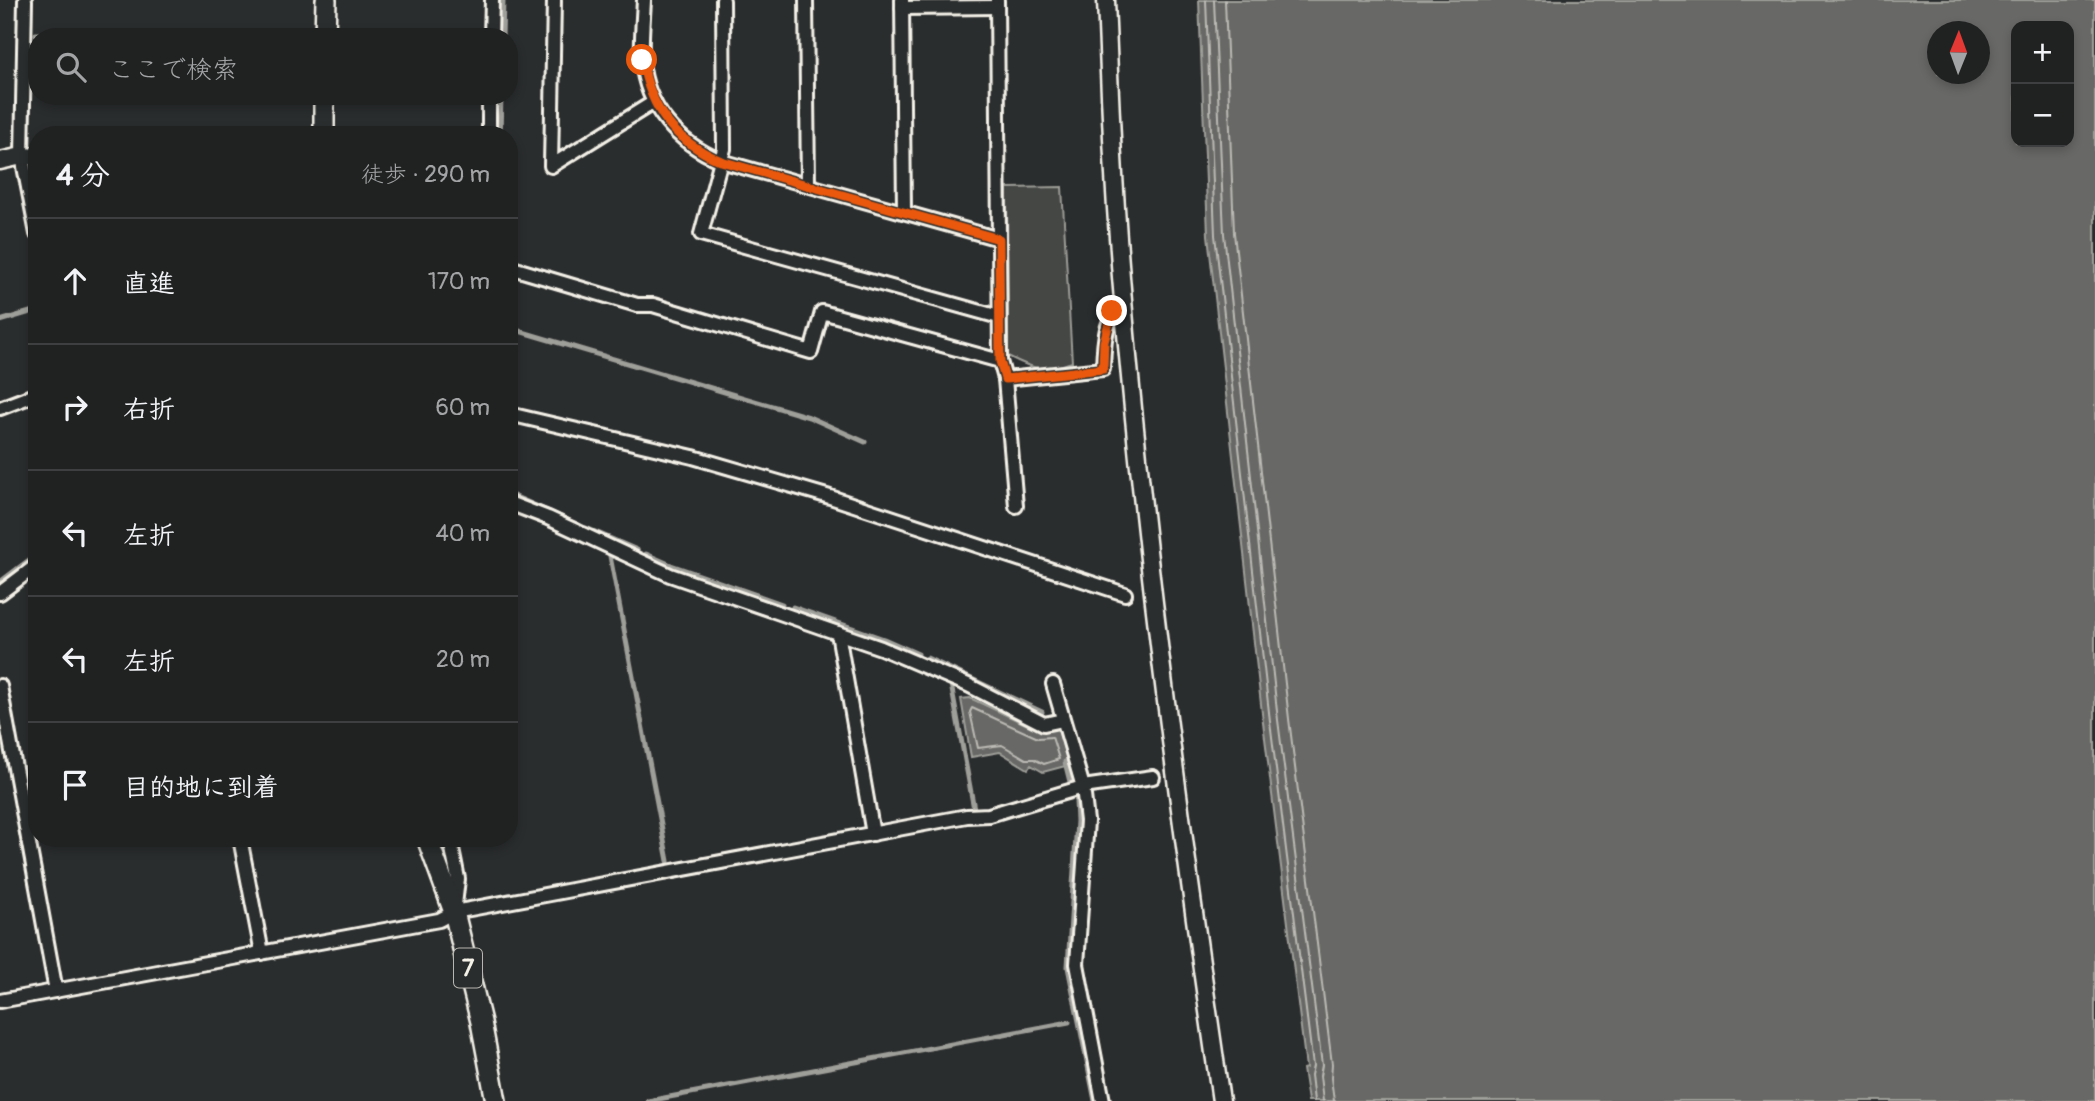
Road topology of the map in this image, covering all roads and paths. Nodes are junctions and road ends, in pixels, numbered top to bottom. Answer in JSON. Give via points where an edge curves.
{"nodes":[{"id":1,"x":25,"y":0,"type":"edge"},
{"id":2,"x":326,"y":0,"type":"edge"},
{"id":3,"x":492,"y":0,"type":"edge"},
{"id":4,"x":554,"y":0,"type":"edge"},
{"id":5,"x":644,"y":0,"type":"edge"},
{"id":6,"x":723,"y":0,"type":"edge"},
{"id":7,"x":806,"y":0,"type":"edge"},
{"id":8,"x":1106,"y":0,"type":"edge"},
{"id":9,"x":902,"y":4,"type":"edge"},
{"id":10,"x":997,"y":4,"type":"edge"},
{"id":11,"x":325,"y":28,"type":"edge"},
{"id":12,"x":491,"y":28,"type":"edge"},
{"id":13,"x":654,"y":102,"type":"junction"},
{"id":14,"x":324,"y":105,"type":"edge"},
{"id":15,"x":489,"y":105,"type":"edge"},
{"id":16,"x":28,"y":126,"type":"edge"},
{"id":17,"x":324,"y":126,"type":"edge"},
{"id":18,"x":489,"y":126,"type":"edge"},
{"id":19,"x":28,"y":157,"type":"edge"},
{"id":20,"x":0,"y":161,"type":"edge"},
{"id":21,"x":721,"y":161,"type":"junction"},
{"id":22,"x":808,"y":185,"type":"junction"},
{"id":23,"x":904,"y":212,"type":"junction"},
{"id":24,"x":999,"y":239,"type":"junction"},
{"id":25,"x":518,"y":270,"type":"edge"},
{"id":26,"x":1123,"y":301,"type":"junction"},
{"id":27,"x":999,"y":317,"type":"junction"},
{"id":28,"x":1000,"y":361,"type":"junction"},
{"id":29,"x":1005,"y":379,"type":"junction"},
{"id":30,"x":28,"y":397,"type":"edge"},
{"id":31,"x":0,"y":408,"type":"edge"},
{"id":32,"x":518,"y":416,"type":"edge"},
{"id":33,"x":518,"y":506,"type":"edge"},
{"id":34,"x":1016,"y":506,"type":"dead end"},
{"id":35,"x":28,"y":572,"type":"edge"},
{"id":36,"x":0,"y":593,"type":"edge"},
{"id":37,"x":1125,"y":594,"type":"dead end"},
{"id":38,"x":838,"y":633,"type":"junction"},
{"id":39,"x":1052,"y":684,"type":"dead end"},
{"id":40,"x":0,"y":685,"type":"edge"},
{"id":41,"x":1063,"y":720,"type":"junction"},
{"id":42,"x":1153,"y":776,"type":"dead end"},
{"id":43,"x":1083,"y":787,"type":"junction"},
{"id":44,"x":873,"y":834,"type":"junction"},
{"id":45,"x":28,"y":838,"type":"edge"},
{"id":46,"x":30,"y":847,"type":"edge"},
{"id":47,"x":242,"y":847,"type":"edge"},
{"id":48,"x":430,"y":847,"type":"edge"},
{"id":49,"x":452,"y":847,"type":"edge"},
{"id":50,"x":454,"y":912,"type":"junction"},
{"id":51,"x":262,"y":953,"type":"junction"},
{"id":52,"x":56,"y":991,"type":"junction"},
{"id":53,"x":0,"y":1001,"type":"edge"},
{"id":54,"x":496,"y":1101,"type":"edge"},
{"id":55,"x":1103,"y":1101,"type":"edge"},
{"id":56,"x":1221,"y":1101,"type":"edge"}],
"edges":[{"from":1,"to":16,"type":"street"},
{"from":2,"to":11,"type":"main road"},
{"from":3,"to":12,"type":"street"},
{"from":4,"to":13,"type":"street","via":[[551,166]]},
{"from":5,"to":13,"type":"street","via":[[642,60]]},
{"from":6,"to":21,"type":"street"},
{"from":7,"to":22,"type":"street"},
{"from":8,"to":26,"type":"street"},
{"from":9,"to":10,"type":"street"},
{"from":9,"to":23,"type":"street"},
{"from":10,"to":24,"type":"street"},
{"from":13,"to":21,"type":"street","via":[[685,142]]},
{"from":14,"to":17,"type":"main road"},
{"from":15,"to":18,"type":"street"},
{"from":19,"to":20,"type":"street"},
{"from":21,"to":22,"type":"street"},
{"from":21,"to":27,"type":"street","via":[[701,234]]},
{"from":22,"to":23,"type":"street"},
{"from":23,"to":24,"type":"street"},
{"from":24,"to":27,"type":"street"},
{"from":25,"to":28,"type":"street","via":[[811,352],[822,312]]},
{"from":26,"to":29,"type":"street","via":[[1112,311],[1103,369]]},
{"from":26,"to":56,"type":"street","via":[[1158,628]]},
{"from":27,"to":28,"type":"street"},
{"from":28,"to":29,"type":"street"},
{"from":29,"to":34,"type":"street"},
{"from":30,"to":31,"type":"street"},
{"from":32,"to":37,"type":"street","via":[[693,457],[830,497]]},
{"from":33,"to":38,"type":"street","via":[[670,575]]},
{"from":35,"to":36,"type":"street"},
{"from":38,"to":41,"type":"street","via":[[968,685],[1044,724]]},
{"from":38,"to":44,"type":"street"},
{"from":39,"to":41,"type":"street"},
{"from":40,"to":45,"type":"street"},
{"from":41,"to":43,"type":"street"},
{"from":42,"to":43,"type":"street"},
{"from":43,"to":44,"type":"street","via":[[989,815]]},
{"from":43,"to":55,"type":"street","via":[[1087,821],[1077,964]]},
{"from":44,"to":50,"type":"street"},
{"from":46,"to":52,"type":"street"},
{"from":47,"to":51,"type":"street"},
{"from":48,"to":50,"type":"main road","number":"7"},
{"from":49,"to":50,"type":"street","via":[[458,880]]},
{"from":50,"to":51,"type":"street","via":[[439,920]]},
{"from":50,"to":54,"type":"main road","number":"7"},
{"from":51,"to":52,"type":"street"},
{"from":52,"to":53,"type":"street"}]}
